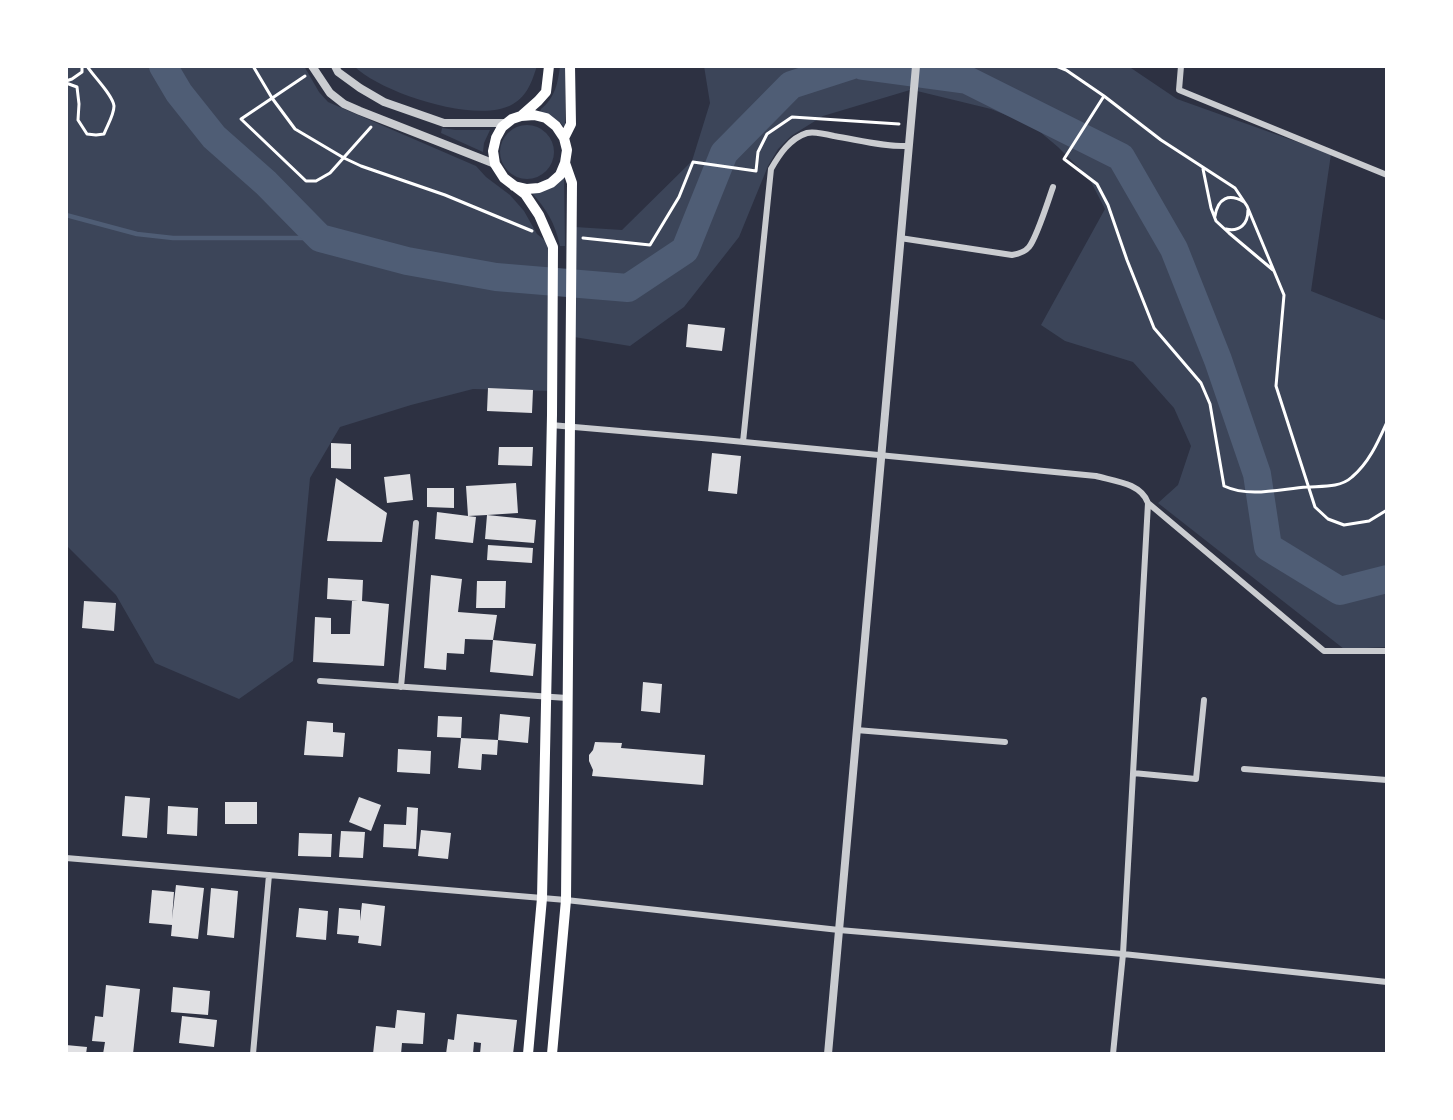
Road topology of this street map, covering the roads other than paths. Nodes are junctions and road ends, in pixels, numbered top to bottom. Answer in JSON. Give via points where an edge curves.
{"nodes":[{"id":1,"x":335,"y":66,"type":"edge"},
{"id":2,"x":549,"y":66,"type":"edge"},
{"id":3,"x":570,"y":66,"type":"edge"},
{"id":4,"x":916,"y":66,"type":"edge"},
{"id":5,"x":1181,"y":66,"type":"edge"},
{"id":6,"x":313,"y":68,"type":"edge"},
{"id":7,"x":521,"y":116,"type":"junction"},
{"id":8,"x":506,"y":123,"type":"junction"},
{"id":9,"x":564,"y":138,"type":"junction"},
{"id":10,"x":909,"y":146,"type":"junction"},
{"id":11,"x":566,"y":163,"type":"junction"},
{"id":12,"x":495,"y":164,"type":"junction"},
{"id":13,"x":1387,"y":175,"type":"edge"},
{"id":14,"x":514,"y":186,"type":"junction"},
{"id":15,"x":1053,"y":187,"type":"dead end"},
{"id":16,"x":900,"y":238,"type":"junction"},
{"id":17,"x":551,"y":425,"type":"junction"},
{"id":18,"x":569,"y":426,"type":"junction"},
{"id":19,"x":743,"y":442,"type":"junction"},
{"id":20,"x":881,"y":456,"type":"junction"},
{"id":21,"x":1148,"y":503,"type":"junction"},
{"id":22,"x":416,"y":523,"type":"dead end"},
{"id":23,"x":1387,"y":651,"type":"edge"},
{"id":24,"x":320,"y":681,"type":"dead end"},
{"id":25,"x":401,"y":687,"type":"junction"},
{"id":26,"x":546,"y":698,"type":"junction"},
{"id":27,"x":567,"y":699,"type":"junction"},
{"id":28,"x":1204,"y":699,"type":"dead end"},
{"id":29,"x":856,"y":730,"type":"junction"},
{"id":30,"x":1005,"y":742,"type":"dead end"},
{"id":31,"x":1244,"y":769,"type":"dead end"},
{"id":32,"x":1133,"y":773,"type":"junction"},
{"id":33,"x":1387,"y":780,"type":"edge"},
{"id":34,"x":66,"y":858,"type":"edge"},
{"id":35,"x":269,"y":875,"type":"junction"},
{"id":36,"x":542,"y":898,"type":"junction"},
{"id":37,"x":566,"y":900,"type":"junction"},
{"id":38,"x":839,"y":930,"type":"junction"},
{"id":39,"x":1123,"y":954,"type":"junction"},
{"id":40,"x":1387,"y":982,"type":"edge"},
{"id":41,"x":253,"y":1054,"type":"edge"},
{"id":42,"x":528,"y":1054,"type":"edge"},
{"id":43,"x":552,"y":1054,"type":"edge"},
{"id":44,"x":828,"y":1054,"type":"edge"},
{"id":45,"x":1113,"y":1054,"type":"edge"}],
"edges":[{"from":1,"to":8,"type":"street","via":[[338,72],[384,102],[444,123]]},
{"from":2,"to":7,"type":"main road","via":[[546,92]]},
{"from":3,"to":9,"type":"main road","via":[[571,124]]},
{"from":4,"to":10,"type":"street"},
{"from":5,"to":13,"type":"street","via":[[1179,90]]},
{"from":6,"to":12,"type":"street","via":[[330,93],[344,104]]},
{"from":7,"to":8,"type":"main road"},
{"from":7,"to":9,"type":"main road","via":[[546,118]]},
{"from":8,"to":12,"type":"main road","via":[[496,138]]},
{"from":9,"to":11,"type":"main road"},
{"from":10,"to":16,"type":"street"},
{"from":10,"to":19,"type":"street","via":[[808,133],[795,139],[776,160],[771,169]]},
{"from":11,"to":14,"type":"main road","via":[[551,183],[527,189]]},
{"from":11,"to":18,"type":"main road","via":[[572,183]]},
{"from":12,"to":14,"type":"main road"},
{"from":14,"to":17,"type":"main road","via":[[525,194],[539,215],[553,247]]},
{"from":15,"to":16,"type":"street","via":[[1034,238],[1020,253]]},
{"from":16,"to":20,"type":"street"},
{"from":17,"to":18,"type":"street"},
{"from":17,"to":26,"type":"main road"},
{"from":18,"to":19,"type":"street"},
{"from":18,"to":27,"type":"main road"},
{"from":19,"to":20,"type":"street"},
{"from":20,"to":21,"type":"street","via":[[1096,476],[1137,489]]},
{"from":20,"to":29,"type":"street"},
{"from":21,"to":23,"type":"street","via":[[1324,651]]},
{"from":21,"to":32,"type":"street"},
{"from":22,"to":25,"type":"street"},
{"from":24,"to":25,"type":"street"},
{"from":25,"to":26,"type":"street"},
{"from":26,"to":27,"type":"street"},
{"from":26,"to":36,"type":"main road"},
{"from":27,"to":37,"type":"main road"},
{"from":28,"to":32,"type":"street","via":[[1196,779]]},
{"from":29,"to":30,"type":"street"},
{"from":29,"to":38,"type":"street"},
{"from":31,"to":33,"type":"street"},
{"from":32,"to":39,"type":"street"},
{"from":34,"to":35,"type":"street"},
{"from":35,"to":36,"type":"street"},
{"from":35,"to":41,"type":"street"},
{"from":36,"to":37,"type":"street"},
{"from":36,"to":42,"type":"main road"},
{"from":37,"to":38,"type":"street"},
{"from":37,"to":43,"type":"main road"},
{"from":38,"to":39,"type":"street"},
{"from":38,"to":44,"type":"street"},
{"from":39,"to":40,"type":"street"},
{"from":39,"to":45,"type":"street"}]}
